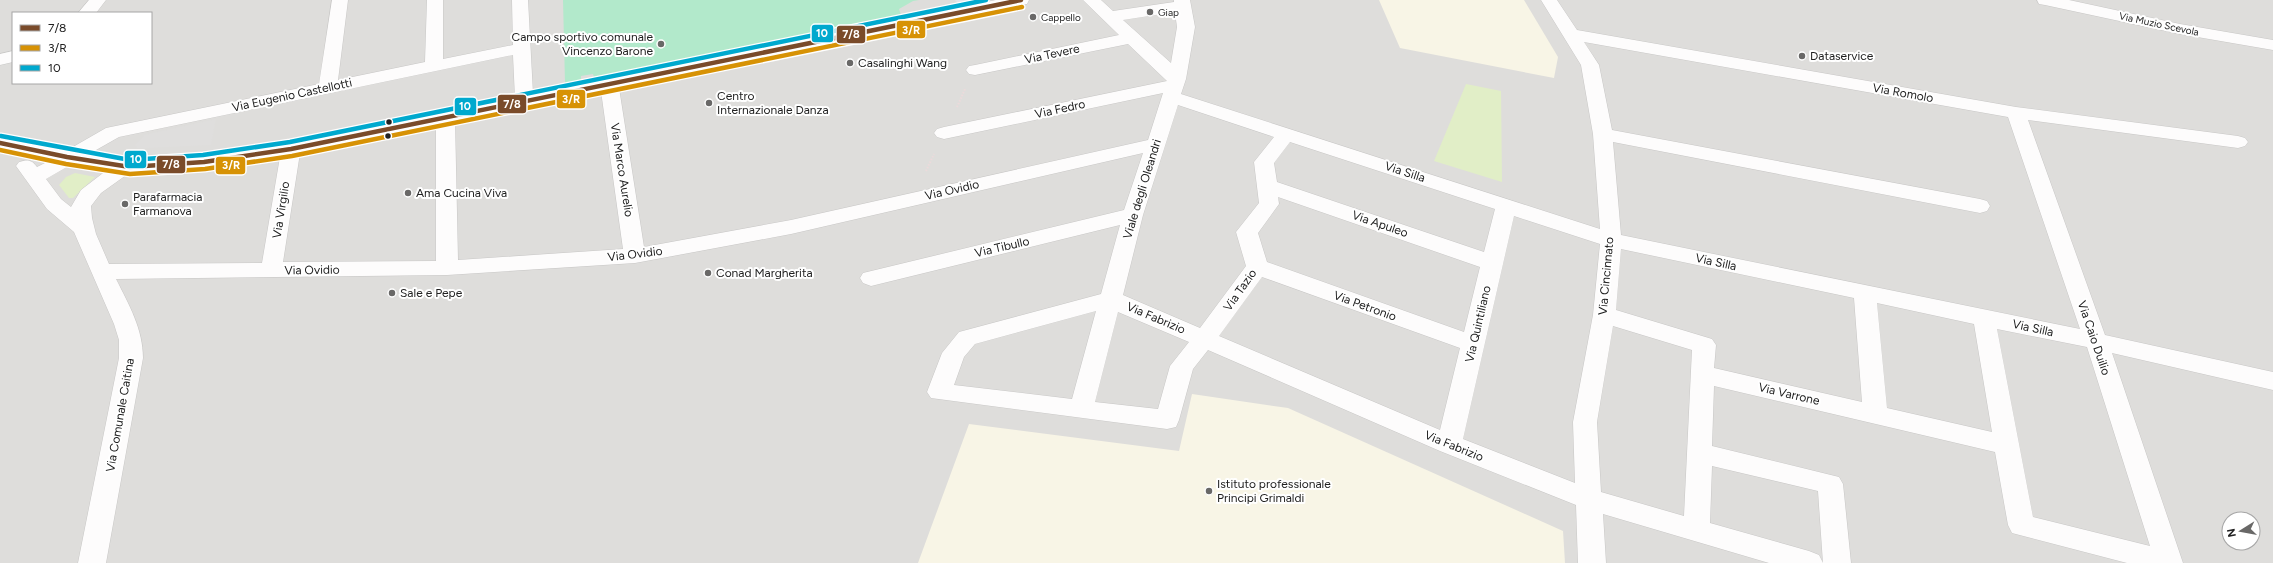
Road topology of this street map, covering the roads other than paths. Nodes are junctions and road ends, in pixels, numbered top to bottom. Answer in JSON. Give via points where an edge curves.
{"nodes":[{"id":1,"x":98,"y":0,"type":"edge"},
{"id":2,"x":340,"y":0,"type":"edge"},
{"id":3,"x":436,"y":0,"type":"edge"},
{"id":4,"x":520,"y":0,"type":"edge"},
{"id":5,"x":1022,"y":0,"type":"edge"},
{"id":6,"x":1095,"y":0,"type":"edge"},
{"id":7,"x":1549,"y":0,"type":"edge"},
{"id":8,"x":2045,"y":0,"type":"edge"},
{"id":9,"x":993,"y":3,"type":"edge"},
{"id":10,"x":1183,"y":3,"type":"edge"},
{"id":11,"x":88,"y":12,"type":"edge"},
{"id":12,"x":1109,"y":17,"type":"junction"},
{"id":13,"x":1570,"y":34,"type":"junction"},
{"id":14,"x":1130,"y":38,"type":"junction"},
{"id":15,"x":2273,"y":45,"type":"edge"},
{"id":16,"x":522,"y":48,"type":"junction"},
{"id":17,"x":12,"y":56,"type":"edge"},
{"id":18,"x":0,"y":60,"type":"edge"},
{"id":19,"x":434,"y":66,"type":"junction"},
{"id":20,"x":975,"y":70,"type":"dead end"},
{"id":21,"x":609,"y":84,"type":"junction"},
{"id":22,"x":328,"y":87,"type":"junction"},
{"id":23,"x":1174,"y":87,"type":"junction"},
{"id":24,"x":524,"y":101,"type":"junction"},
{"id":25,"x":2016,"y":113,"type":"junction"},
{"id":26,"x":445,"y":118,"type":"junction"},
{"id":27,"x":944,"y":133,"type":"dead end"},
{"id":28,"x":1286,"y":134,"type":"junction"},
{"id":29,"x":1603,"y":134,"type":"junction"},
{"id":30,"x":2238,"y":142,"type":"dead end"},
{"id":31,"x":1156,"y":144,"type":"junction"},
{"id":32,"x":6,"y":145,"type":"edge"},
{"id":33,"x":291,"y":149,"type":"junction"},
{"id":34,"x":67,"y":157,"type":"junction"},
{"id":35,"x":126,"y":166,"type":"junction"},
{"id":36,"x":34,"y":178,"type":"junction"},
{"id":37,"x":1267,"y":186,"type":"junction"},
{"id":38,"x":1506,"y":205,"type":"junction"},
{"id":39,"x":1980,"y":206,"type":"dead end"},
{"id":40,"x":1133,"y":215,"type":"junction"},
{"id":41,"x":82,"y":227,"type":"junction"},
{"id":42,"x":1611,"y":240,"type":"junction"},
{"id":43,"x":635,"y":256,"type":"junction"},
{"id":44,"x":1492,"y":263,"type":"junction"},
{"id":45,"x":1257,"y":267,"type":"junction"},
{"id":46,"x":447,"y":268,"type":"junction"},
{"id":47,"x":271,"y":271,"type":"junction"},
{"id":48,"x":103,"y":272,"type":"junction"},
{"id":49,"x":872,"y":278,"type":"dead end"},
{"id":50,"x":1865,"y":293,"type":"junction"},
{"id":51,"x":1110,"y":299,"type":"junction"},
{"id":52,"x":1604,"y":314,"type":"junction"},
{"id":53,"x":1984,"y":318,"type":"junction"},
{"id":54,"x":1205,"y":338,"type":"junction"},
{"id":55,"x":2096,"y":341,"type":"junction"},
{"id":56,"x":1473,"y":344,"type":"junction"},
{"id":57,"x":1702,"y":374,"type":"junction"},
{"id":58,"x":2273,"y":381,"type":"edge"},
{"id":59,"x":1081,"y":409,"type":"junction"},
{"id":60,"x":1875,"y":414,"type":"junction"},
{"id":61,"x":1449,"y":444,"type":"junction"},
{"id":62,"x":2007,"y":445,"type":"junction"},
{"id":63,"x":1700,"y":453,"type":"junction"},
{"id":64,"x":1588,"y":499,"type":"junction"},
{"id":65,"x":1697,"y":531,"type":"junction"},
{"id":66,"x":92,"y":563,"type":"edge"},
{"id":67,"x":1592,"y":563,"type":"edge"},
{"id":68,"x":1809,"y":563,"type":"edge"},
{"id":69,"x":1837,"y":563,"type":"edge"},
{"id":70,"x":2169,"y":563,"type":"edge"}],
"edges":[{"from":1,"to":11,"type":"street"},
{"from":2,"to":22,"type":"street"},
{"from":3,"to":19,"type":"street"},
{"from":4,"to":16,"type":"street"},
{"from":5,"to":9,"type":"street"},
{"from":6,"to":12,"type":"street"},
{"from":7,"to":13,"type":"street","name":"Via Cincinnato"},
{"from":8,"to":15,"type":"street","name":"Via Muzio Scevola","via":[[2180,29]]},
{"from":9,"to":21,"type":"street"},
{"from":10,"to":12,"type":"street"},
{"from":10,"to":23,"type":"street","name":"Viale degli Oleandri","via":[[1186,27]]},
{"from":12,"to":14,"type":"street"},
{"from":13,"to":25,"type":"street","name":"Via Romolo"},
{"from":13,"to":29,"type":"street","name":"Via Cincinnato","via":[[1590,65]]},
{"from":14,"to":20,"type":"street","name":"Via Tevere"},
{"from":14,"to":23,"type":"street"},
{"from":16,"to":19,"type":"street","name":"Via Eugenio Castellotti"},
{"from":16,"to":24,"type":"street"},
{"from":17,"to":18,"type":"street"},
{"from":19,"to":22,"type":"street","name":"Via Eugenio Castellotti"},
{"from":21,"to":24,"type":"street"},
{"from":21,"to":43,"type":"street","name":"Via Marco Aurelio"},
{"from":22,"to":34,"type":"street","name":"Via Eugenio Castellotti","via":[[113,132]]},
{"from":23,"to":27,"type":"street","name":"Via Fedro"},
{"from":23,"to":28,"type":"street","name":"Via Silla"},
{"from":23,"to":31,"type":"street","name":"Viale degli Oleandri"},
{"from":24,"to":26,"type":"street"},
{"from":25,"to":30,"type":"street","name":"Via Romolo"},
{"from":25,"to":55,"type":"street","name":"Via Caio Duilio"},
{"from":26,"to":33,"type":"street"},
{"from":26,"to":46,"type":"street"},
{"from":28,"to":37,"type":"street","name":"Via Tazio","via":[[1264,162]]},
{"from":28,"to":38,"type":"street","name":"Via Silla"},
{"from":29,"to":39,"type":"street"},
{"from":29,"to":42,"type":"street","name":"Via Cincinnato"},
{"from":31,"to":40,"type":"street","name":"Viale degli Oleandri"},
{"from":31,"to":43,"type":"street","name":"Via Ovidio","via":[[791,227]]},
{"from":32,"to":34,"type":"street"},
{"from":32,"to":36,"type":"street"},
{"from":33,"to":35,"type":"street","via":[[204,162]]},
{"from":33,"to":47,"type":"street","name":"Via Virgilio"},
{"from":34,"to":35,"type":"street"},
{"from":34,"to":36,"type":"street","name":"Via Eugenio Castellotti"},
{"from":35,"to":41,"type":"street","via":[[90,194],[81,206]]},
{"from":36,"to":41,"type":"street","via":[[54,204]]},
{"from":37,"to":44,"type":"street","name":"Via Apuleo"},
{"from":37,"to":45,"type":"street","name":"Via Tazio","via":[[1269,204],[1247,232]]},
{"from":38,"to":42,"type":"street","name":"Via Silla"},
{"from":38,"to":44,"type":"street","name":"Via Quintiliano"},
{"from":40,"to":49,"type":"street","name":"Via Tibullo"},
{"from":40,"to":51,"type":"street","name":"Viale degli Oleandri"},
{"from":41,"to":48,"type":"street","name":"Via Comunale Caitina"},
{"from":42,"to":50,"type":"street","name":"Via Silla"},
{"from":42,"to":52,"type":"street","name":"Via Cincinnato"},
{"from":43,"to":46,"type":"street","name":"Via Ovidio"},
{"from":44,"to":56,"type":"street","name":"Via Quintiliano"},
{"from":45,"to":54,"type":"street","name":"Via Tazio"},
{"from":45,"to":56,"type":"street","name":"Via Petronio"},
{"from":46,"to":47,"type":"street","name":"Via Ovidio"},
{"from":47,"to":48,"type":"street","name":"Via Ovidio"},
{"from":48,"to":66,"type":"street","name":"Via Comunale Caitina","via":[[130,337],[132,358]]},
{"from":50,"to":53,"type":"street","name":"Via Silla"},
{"from":50,"to":60,"type":"street"},
{"from":51,"to":54,"type":"street","name":"Via Fabrizio"},
{"from":51,"to":59,"type":"street","name":"Viale degli Oleandri"},
{"from":51,"to":59,"type":"street","via":[[967,338],[954,353],[939,392]]},
{"from":52,"to":57,"type":"street","via":[[1704,345]]},
{"from":52,"to":64,"type":"street","name":"Via Cincinnato","via":[[1585,422]]},
{"from":53,"to":55,"type":"street","name":"Via Silla"},
{"from":53,"to":62,"type":"street"},
{"from":54,"to":59,"type":"street","name":"Via Tazio","via":[[1182,366],[1167,420]]},
{"from":54,"to":61,"type":"street","name":"Via Fabrizio"},
{"from":55,"to":58,"type":"street","name":"Via Silla"},
{"from":55,"to":70,"type":"street","name":"Via Caio Duilio"},
{"from":56,"to":61,"type":"street","name":"Via Quintiliano"},
{"from":57,"to":60,"type":"street","name":"Via Varrone"},
{"from":57,"to":63,"type":"street"},
{"from":60,"to":62,"type":"street","name":"Via Varrone"},
{"from":61,"to":64,"type":"street","name":"Via Fabrizio"},
{"from":62,"to":70,"type":"street","via":[[2021,525]]},
{"from":63,"to":65,"type":"street"},
{"from":63,"to":69,"type":"street","via":[[1830,484]]},
{"from":64,"to":65,"type":"street","name":"Via Fabrizio"},
{"from":64,"to":67,"type":"street","name":"Via Cincinnato"},
{"from":65,"to":68,"type":"street","name":"Via Fabrizio"}]}
